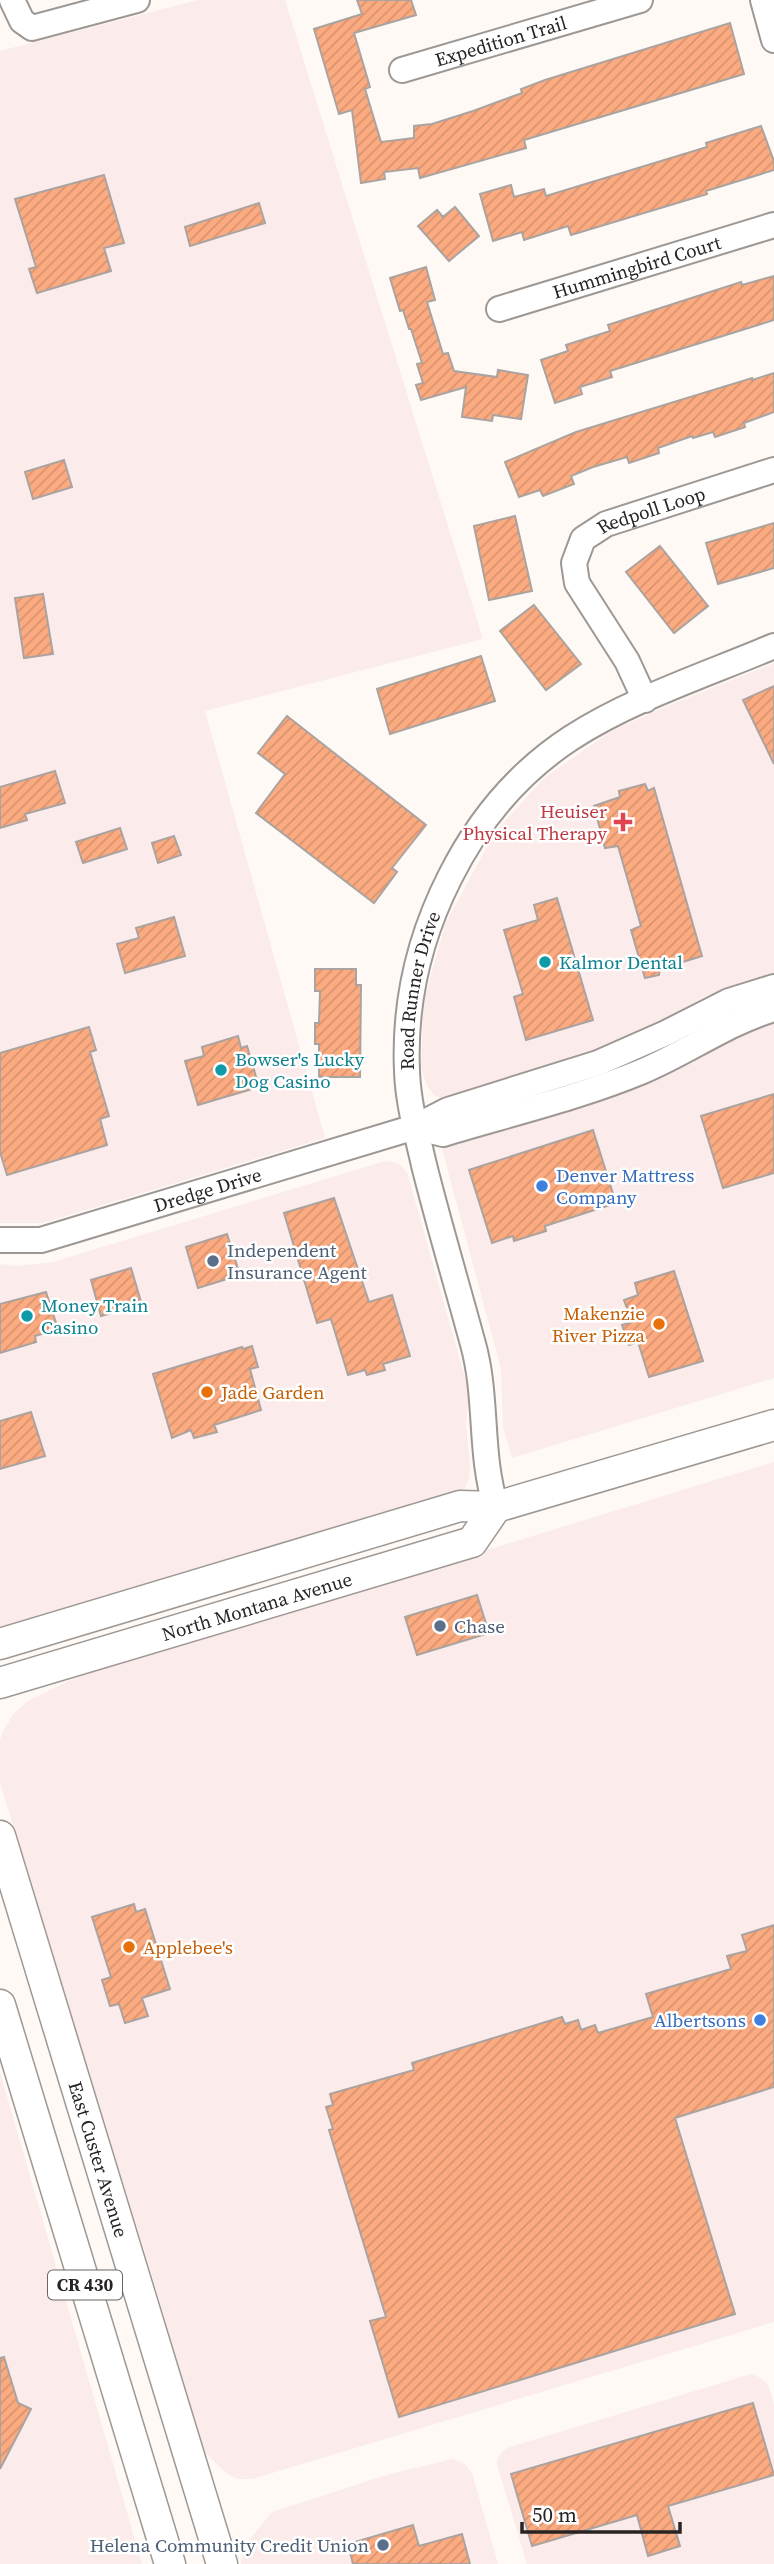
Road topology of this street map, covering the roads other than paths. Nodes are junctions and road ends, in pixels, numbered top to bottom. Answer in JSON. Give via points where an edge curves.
{"nodes":[{"id":1,"x":12,"y":0,"type":"edge"},
{"id":2,"x":137,"y":0,"type":"edge"},
{"id":3,"x":640,"y":0,"type":"edge"},
{"id":4,"x":763,"y":0,"type":"edge"},
{"id":5,"x":774,"y":40,"type":"edge"},
{"id":6,"x":402,"y":70,"type":"dead end"},
{"id":7,"x":774,"y":225,"type":"edge"},
{"id":8,"x":499,"y":309,"type":"dead end"},
{"id":9,"x":774,"y":470,"type":"edge"},
{"id":10,"x":774,"y":646,"type":"edge"},
{"id":11,"x":645,"y":700,"type":"junction"},
{"id":12,"x":774,"y":988,"type":"edge"},
{"id":13,"x":774,"y":1009,"type":"edge"},
{"id":14,"x":415,"y":1127,"type":"junction"},
{"id":15,"x":0,"y":1240,"type":"edge"},
{"id":16,"x":774,"y":1425,"type":"edge"},
{"id":17,"x":496,"y":1507,"type":"junction"},
{"id":18,"x":0,"y":1644,"type":"edge"},
{"id":19,"x":0,"y":1683,"type":"edge"},
{"id":20,"x":0,"y":1836,"type":"edge"},
{"id":21,"x":0,"y":2005,"type":"edge"},
{"id":22,"x":170,"y":2564,"type":"edge"},
{"id":23,"x":222,"y":2564,"type":"edge"}],
"edges":[{"from":1,"to":2,"type":"street","via":[[22,21],[32,28]]},
{"from":3,"to":6,"type":"street","name":"Expedition Trail"},
{"from":4,"to":5,"type":"street"},
{"from":7,"to":8,"type":"street","name":"Hummingbird Court"},
{"from":9,"to":11,"type":"street","name":"Redpoll Loop","via":[[606,524],[583,538],[574,563],[577,583]]},
{"from":10,"to":11,"type":"street","name":"Road Runner Drive"},
{"from":11,"to":14,"type":"street","name":"Road Runner Drive","via":[[594,724],[548,755],[509,791],[461,855],[426,929],[413,981],[407,1073]]},
{"from":12,"to":14,"type":"street","name":"Dredge Drive","via":[[729,1001],[598,1063],[448,1110]]},
{"from":13,"to":14,"type":"street","name":"Dredge Drive","via":[[610,1085],[443,1134]]},
{"from":14,"to":15,"type":"street","name":"Dredge Drive","via":[[41,1240]]},
{"from":14,"to":17,"type":"street","name":"Road Runner Drive","via":[[479,1371],[487,1477]]},
{"from":16,"to":17,"type":"main road","name":"North Montana Avenue"},
{"from":17,"to":18,"type":"main road","name":"North Montana Avenue","via":[[460,1506]]},
{"from":17,"to":19,"type":"main road","name":"North Montana Avenue","via":[[472,1542]]},
{"from":20,"to":23,"type":"main road","name":"East Custer Avenue","number":"CR 430"},
{"from":21,"to":22,"type":"main road","number":"CR 430"}]}
